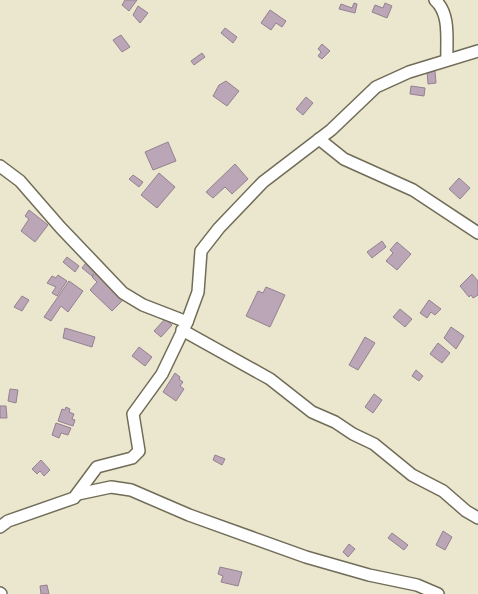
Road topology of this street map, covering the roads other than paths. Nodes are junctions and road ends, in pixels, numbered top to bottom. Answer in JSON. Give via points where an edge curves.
{"nodes":[{"id":1,"x":435,"y":0,"type":"edge"},
{"id":2,"x":478,"y":51,"type":"edge"},
{"id":3,"x":447,"y":60,"type":"junction"},
{"id":4,"x":320,"y":139,"type":"junction"},
{"id":5,"x":0,"y":166,"type":"edge"},
{"id":6,"x":478,"y":233,"type":"edge"},
{"id":7,"x":184,"y":326,"type":"junction"},
{"id":8,"x":78,"y":494,"type":"junction"},
{"id":9,"x":478,"y":518,"type":"edge"},
{"id":10,"x":0,"y":527,"type":"edge"},
{"id":11,"x":438,"y":594,"type":"edge"}],
"edges":[{"from":1,"to":3,"type":"street","via":[[445,16]]},
{"from":2,"to":3,"type":"street"},
{"from":3,"to":4,"type":"street","via":[[385,81]]},
{"from":4,"to":6,"type":"street","via":[[344,159],[413,190]]},
{"from":4,"to":7,"type":"street","via":[[263,182],[205,245],[201,251],[198,292]]},
{"from":5,"to":7,"type":"street","via":[[20,181],[124,293]]},
{"from":7,"to":8,"type":"street","via":[[162,374],[133,414],[139,451],[132,458],[97,467]]},
{"from":7,"to":9,"type":"street","via":[[270,378],[312,412],[374,444],[412,475],[443,491]]},
{"from":8,"to":10,"type":"street","via":[[8,520]]},
{"from":8,"to":11,"type":"street","via":[[111,487],[131,490],[298,554]]}]}
